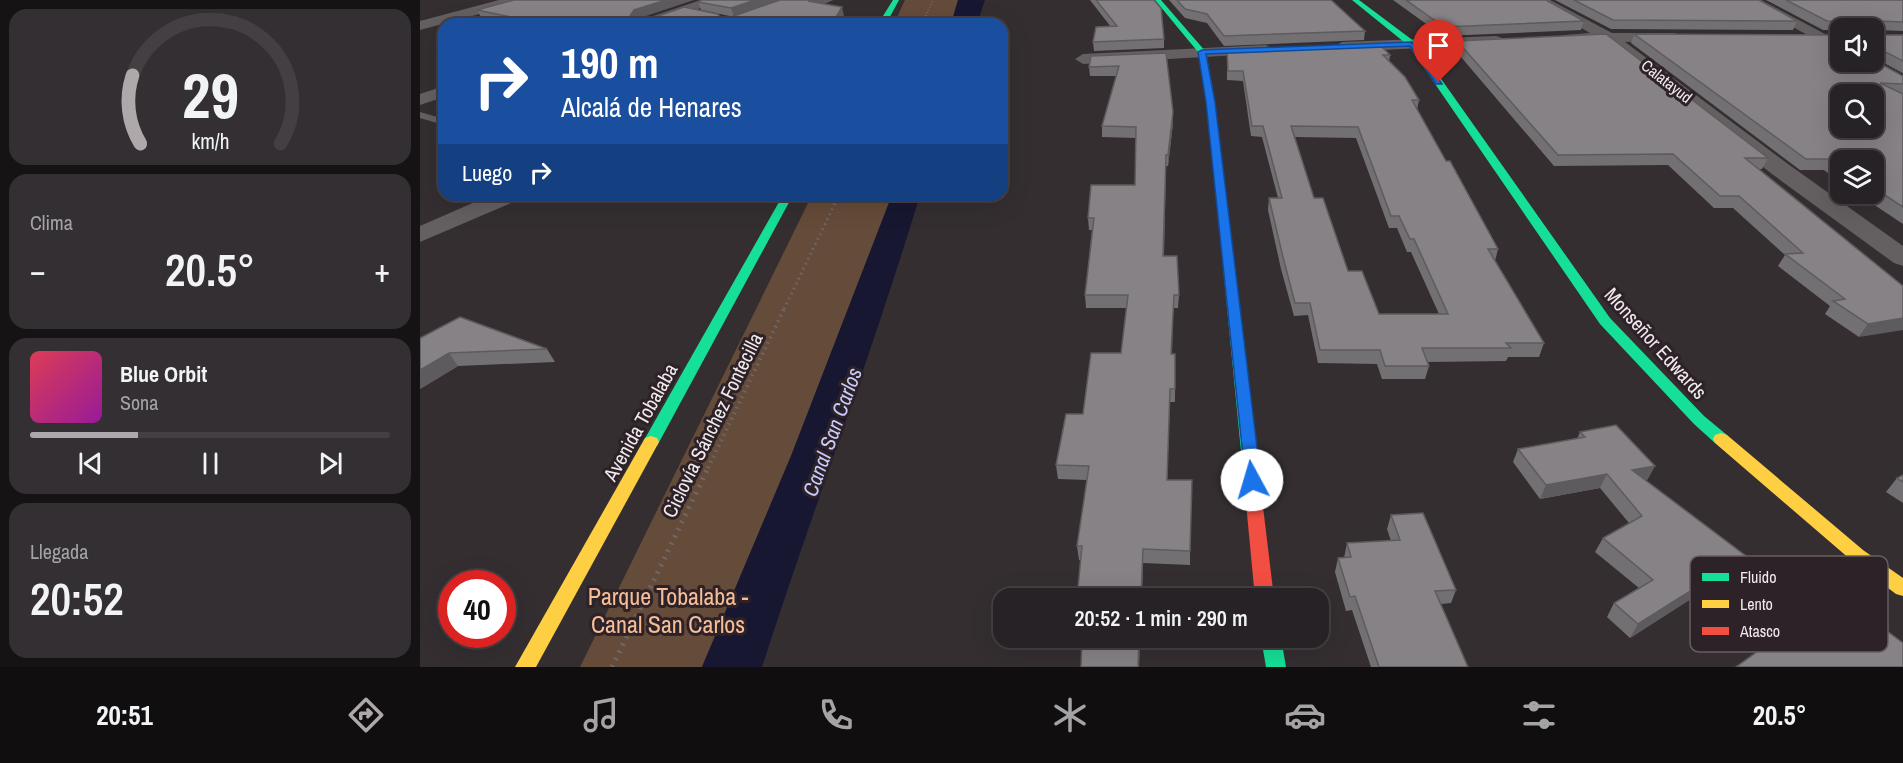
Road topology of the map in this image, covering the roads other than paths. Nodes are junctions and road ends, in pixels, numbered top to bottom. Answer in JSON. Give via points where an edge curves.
{"nodes":[{"id":1,"x":515,"y":0,"type":"edge"},
{"id":2,"x":715,"y":0,"type":"edge"},
{"id":3,"x":896,"y":0,"type":"edge"},
{"id":4,"x":1158,"y":0,"type":"edge"},
{"id":5,"x":1355,"y":0,"type":"edge"},
{"id":6,"x":1540,"y":0,"type":"edge"},
{"id":7,"x":1751,"y":0,"type":"edge"},
{"id":8,"x":681,"y":11,"type":"junction"},
{"id":9,"x":703,"y":15,"type":"edge"},
{"id":10,"x":446,"y":18,"type":"edge"},
{"id":11,"x":661,"y":18,"type":"edge"},
{"id":12,"x":886,"y":18,"type":"edge"},
{"id":13,"x":438,"y":20,"type":"edge"},
{"id":14,"x":423,"y":24,"type":"edge"},
{"id":15,"x":438,"y":26,"type":"edge"},
{"id":16,"x":1607,"y":36,"type":"junction"},
{"id":17,"x":1684,"y":36,"type":"edge"},
{"id":18,"x":1785,"y":36,"type":"edge"},
{"id":19,"x":1820,"y":36,"type":"junction"},
{"id":20,"x":1830,"y":36,"type":"edge"},
{"id":21,"x":1550,"y":39,"type":"edge"},
{"id":22,"x":1515,"y":40,"type":"edge"},
{"id":23,"x":1830,"y":42,"type":"edge"},
{"id":24,"x":1412,"y":44,"type":"junction"},
{"id":25,"x":1330,"y":47,"type":"edge"},
{"id":26,"x":1284,"y":49,"type":"edge"},
{"id":27,"x":1202,"y":52,"type":"junction"},
{"id":28,"x":1083,"y":59,"type":"dead end"},
{"id":29,"x":438,"y":94,"type":"edge"},
{"id":30,"x":420,"y":100,"type":"edge"},
{"id":31,"x":420,"y":115,"type":"edge"},
{"id":32,"x":438,"y":120,"type":"edge"},
{"id":33,"x":496,"y":201,"type":"edge"},
{"id":34,"x":785,"y":201,"type":"edge"},
{"id":35,"x":420,"y":235,"type":"edge"},
{"id":36,"x":1903,"y":258,"type":"edge"},
{"id":37,"x":1858,"y":556,"type":"edge"},
{"id":38,"x":1888,"y":577,"type":"edge"},
{"id":39,"x":1264,"y":588,"type":"edge"},
{"id":40,"x":1903,"y":588,"type":"edge"},
{"id":41,"x":1273,"y":648,"type":"edge"},
{"id":42,"x":525,"y":667,"type":"edge"},
{"id":43,"x":1276,"y":667,"type":"edge"}],
"edges":[{"from":1,"to":10,"type":"street"},
{"from":2,"to":8,"type":"street"},
{"from":3,"to":12,"type":"street"},
{"from":4,"to":27,"type":"street"},
{"from":5,"to":24,"type":"street","name":"Monseñor Edwards"},
{"from":6,"to":16,"type":"street","name":"Calatayud"},
{"from":7,"to":19,"type":"street"},
{"from":8,"to":9,"type":"lane"},
{"from":8,"to":11,"type":"street"},
{"from":13,"to":14,"type":"street"},
{"from":14,"to":15,"type":"street"},
{"from":16,"to":17,"type":"street"},
{"from":16,"to":21,"type":"street"},
{"from":16,"to":36,"type":"street","name":"Calatayud"},
{"from":18,"to":19,"type":"street"},
{"from":19,"to":20,"type":"street"},
{"from":19,"to":23,"type":"street"},
{"from":22,"to":24,"type":"street"},
{"from":24,"to":25,"type":"street"},
{"from":24,"to":37,"type":"street","name":"Monseñor Edwards","via":[[1605,321],[1700,420]]},
{"from":26,"to":27,"type":"street"},
{"from":27,"to":28,"type":"street"},
{"from":27,"to":39,"type":"street","via":[[1211,102]]},
{"from":29,"to":30,"type":"street"},
{"from":31,"to":32,"type":"lane"},
{"from":33,"to":35,"type":"street"},
{"from":34,"to":42,"type":"street","name":"Avenida Tobalaba"},
{"from":38,"to":40,"type":"street","name":"Monseñor Edwards"},
{"from":41,"to":43,"type":"street"}]}
